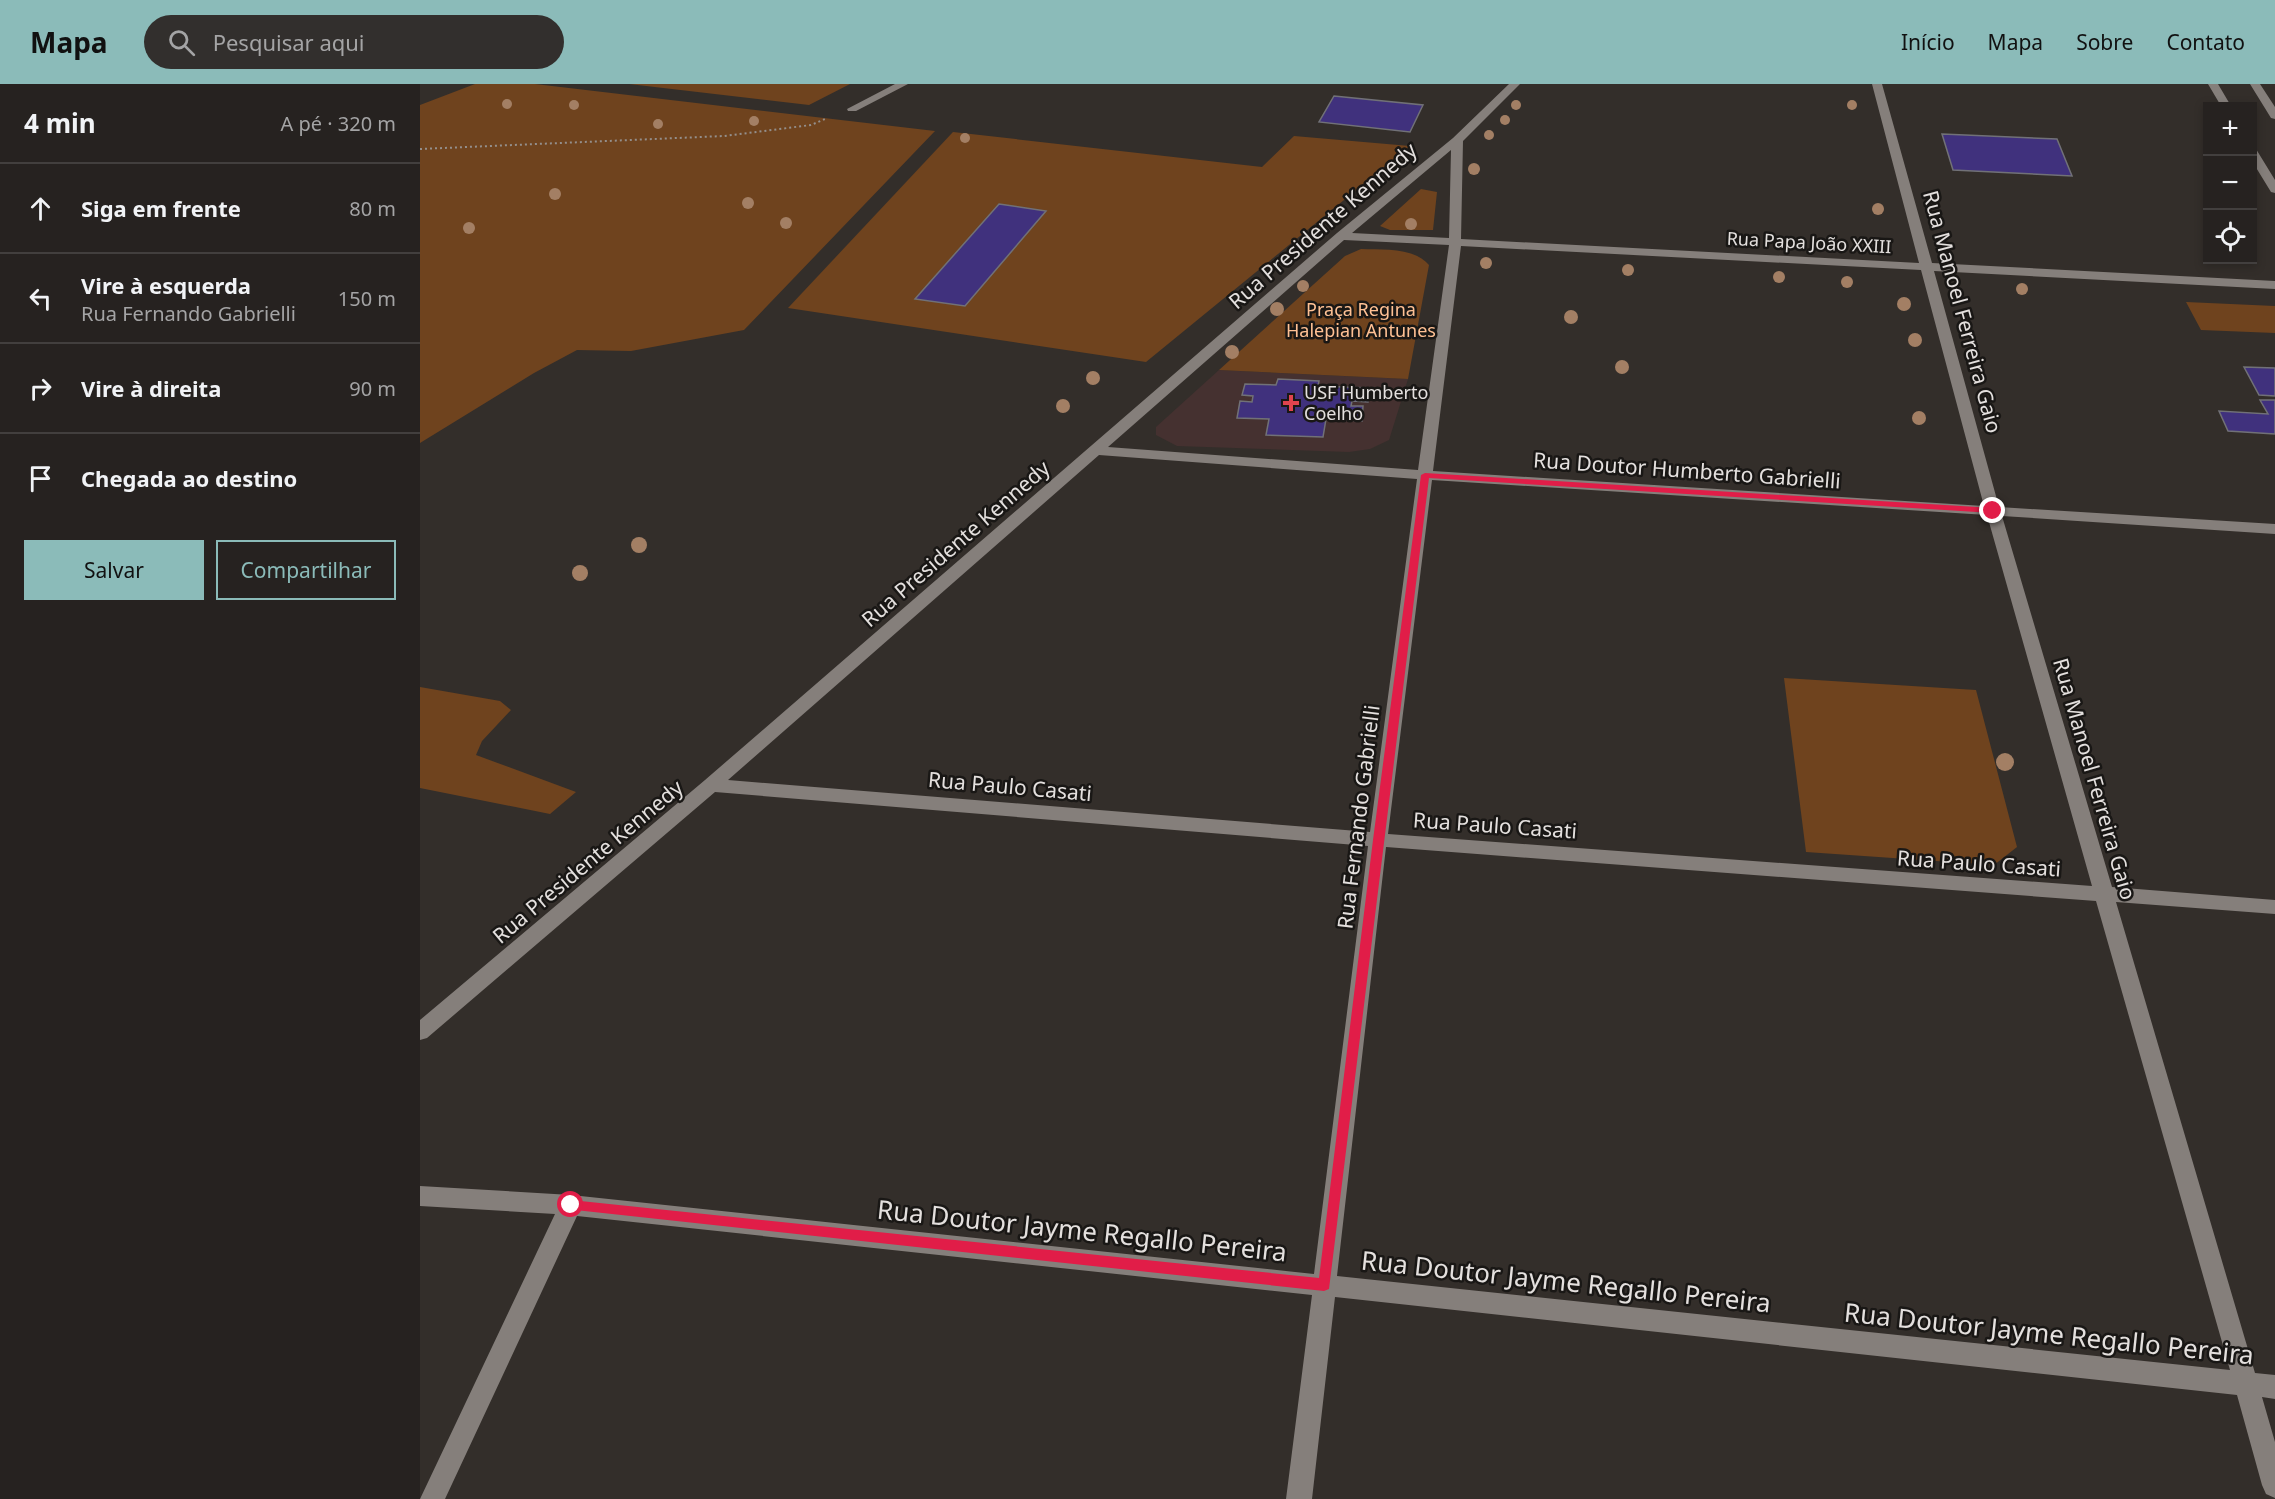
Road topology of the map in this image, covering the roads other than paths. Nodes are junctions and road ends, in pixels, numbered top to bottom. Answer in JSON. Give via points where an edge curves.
{"nodes":[{"id":1,"x":903,"y":84,"type":"edge"},
{"id":2,"x":1515,"y":84,"type":"edge"},
{"id":3,"x":1877,"y":84,"type":"edge"},
{"id":4,"x":2213,"y":84,"type":"edge"},
{"id":5,"x":2255,"y":84,"type":"edge"},
{"id":6,"x":2224,"y":102,"type":"edge"},
{"id":7,"x":852,"y":110,"type":"road end"},
{"id":8,"x":2275,"y":116,"type":"edge"},
{"id":9,"x":1456,"y":140,"type":"junction"},
{"id":10,"x":2256,"y":156,"type":"edge"},
{"id":11,"x":2275,"y":190,"type":"edge"},
{"id":12,"x":1341,"y":236,"type":"junction"},
{"id":13,"x":1455,"y":243,"type":"junction"},
{"id":14,"x":1926,"y":266,"type":"junction"},
{"id":15,"x":2275,"y":285,"type":"edge"},
{"id":16,"x":1096,"y":450,"type":"junction"},
{"id":17,"x":1425,"y":475,"type":"junction"},
{"id":18,"x":1993,"y":511,"type":"junction"},
{"id":19,"x":2275,"y":529,"type":"edge"},
{"id":20,"x":711,"y":785,"type":"junction"},
{"id":21,"x":1378,"y":840,"type":"junction"},
{"id":22,"x":2104,"y":896,"type":"junction"},
{"id":23,"x":2275,"y":907,"type":"edge"},
{"id":24,"x":420,"y":1032,"type":"edge"},
{"id":25,"x":420,"y":1196,"type":"edge"},
{"id":26,"x":571,"y":1205,"type":"junction"},
{"id":27,"x":1324,"y":1285,"type":"junction"},
{"id":28,"x":2247,"y":1384,"type":"junction"},
{"id":29,"x":2275,"y":1387,"type":"edge"},
{"id":30,"x":2275,"y":1485,"type":"edge"},
{"id":31,"x":432,"y":1499,"type":"edge"},
{"id":32,"x":1299,"y":1499,"type":"edge"}],
"edges":[{"from":1,"to":7,"type":"street"},
{"from":2,"to":9,"type":"street","name":"Rua Presidente Kennedy"},
{"from":3,"to":14,"type":"street","name":"Rua Manoel Ferreira Gaio"},
{"from":4,"to":6,"type":"street"},
{"from":5,"to":8,"type":"street"},
{"from":9,"to":12,"type":"street","name":"Rua Presidente Kennedy"},
{"from":9,"to":13,"type":"street","name":"Rua Fernando Gabrielli"},
{"from":10,"to":11,"type":"street"},
{"from":12,"to":13,"type":"street","name":"Rua Papa João XXIII"},
{"from":12,"to":16,"type":"street","name":"Rua Presidente Kennedy"},
{"from":13,"to":14,"type":"street","name":"Rua Papa João XXIII"},
{"from":13,"to":17,"type":"street","name":"Rua Fernando Gabrielli"},
{"from":14,"to":15,"type":"street","name":"Rua Papa João XXIII"},
{"from":14,"to":18,"type":"street","name":"Rua Manoel Ferreira Gaio"},
{"from":16,"to":17,"type":"street","name":"Rua Doutor Humberto Gabrielli"},
{"from":16,"to":20,"type":"street","name":"Rua Presidente Kennedy"},
{"from":17,"to":18,"type":"street","name":"Rua Doutor Humberto Gabrielli"},
{"from":17,"to":21,"type":"street","name":"Rua Fernando Gabrielli"},
{"from":18,"to":19,"type":"street","name":"Rua Doutor Humberto Gabrielli"},
{"from":18,"to":22,"type":"street","name":"Rua Manoel Ferreira Gaio"},
{"from":20,"to":21,"type":"street","name":"Rua Paulo Casati"},
{"from":20,"to":24,"type":"street","name":"Rua Presidente Kennedy"},
{"from":21,"to":22,"type":"street","name":"Rua Paulo Casati"},
{"from":21,"to":27,"type":"street","name":"Rua Fernando Gabrielli"},
{"from":22,"to":23,"type":"street","name":"Rua Paulo Casati"},
{"from":22,"to":28,"type":"street","name":"Rua Manoel Ferreira Gaio"},
{"from":25,"to":26,"type":"street","name":"Rua Doutor Jayme Regallo Pereira"},
{"from":26,"to":27,"type":"street","name":"Rua Doutor Jayme Regallo Pereira"},
{"from":26,"to":31,"type":"street"},
{"from":27,"to":28,"type":"street","name":"Rua Doutor Jayme Regallo Pereira"},
{"from":27,"to":32,"type":"street","name":"Rua Fernando Gabrielli"},
{"from":28,"to":29,"type":"street","name":"Rua Doutor Jayme Regallo Pereira"},
{"from":28,"to":30,"type":"street","name":"Rua Manoel Ferreira Gaio"}]}
